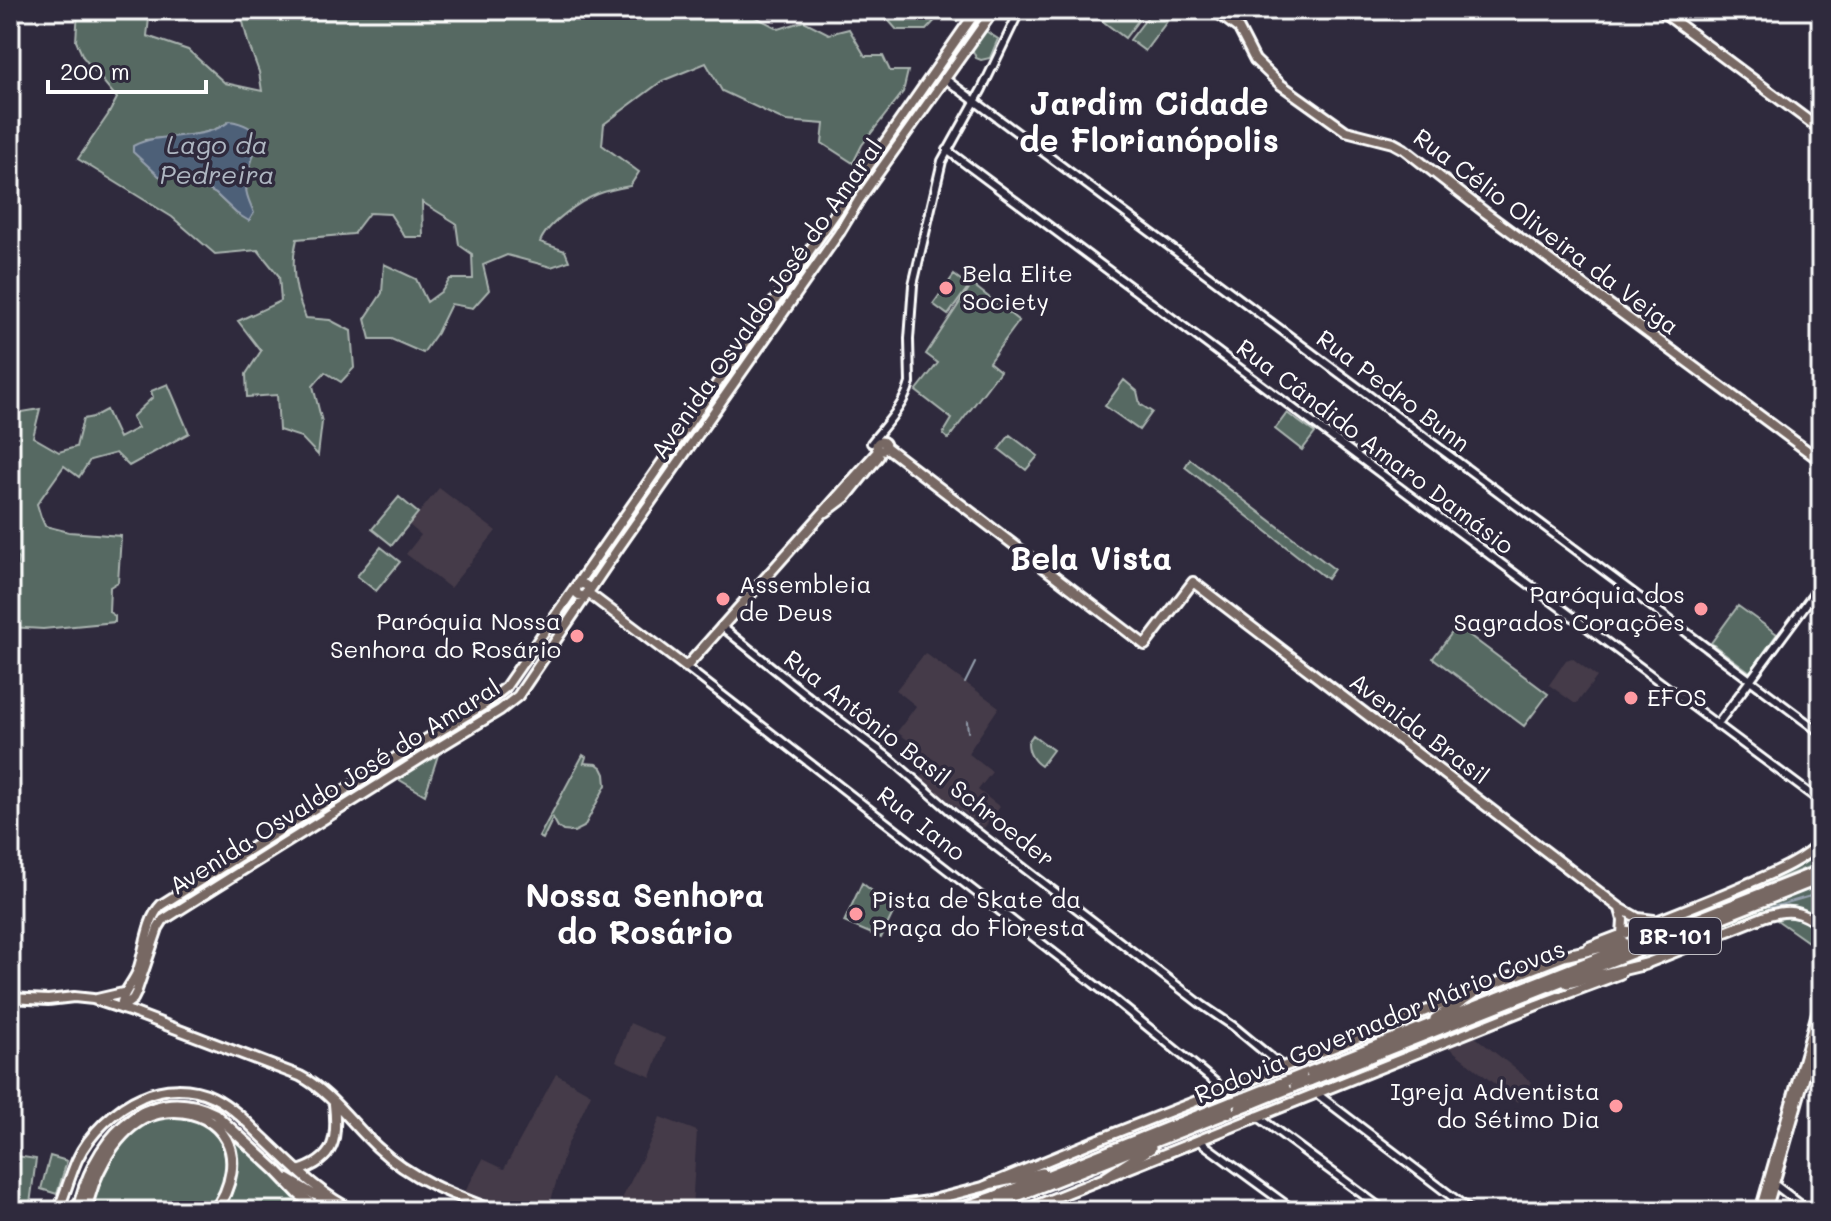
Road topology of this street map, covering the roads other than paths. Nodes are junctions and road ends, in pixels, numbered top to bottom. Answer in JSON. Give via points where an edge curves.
{"nodes":[{"id":1,"x":977,"y":10,"type":"edge"},
{"id":2,"x":994,"y":10,"type":"edge"},
{"id":3,"x":1020,"y":10,"type":"edge"},
{"id":4,"x":1214,"y":10,"type":"edge"},
{"id":5,"x":1660,"y":10,"type":"edge"},
{"id":6,"x":944,"y":78,"type":"junction"},
{"id":7,"x":975,"y":101,"type":"junction"},
{"id":8,"x":1821,"y":130,"type":"edge"},
{"id":9,"x":947,"y":150,"type":"junction"},
{"id":10,"x":868,"y":165,"type":"junction"},
{"id":11,"x":859,"y":200,"type":"junction"},
{"id":12,"x":835,"y":215,"type":"junction"},
{"id":13,"x":829,"y":247,"type":"junction"},
{"id":14,"x":728,"y":368,"type":"junction"},
{"id":15,"x":738,"y":376,"type":"junction"},
{"id":16,"x":871,"y":443,"type":"dead end"},
{"id":17,"x":882,"y":444,"type":"junction"},
{"id":18,"x":1821,"y":461,"type":"edge"},
{"id":19,"x":1821,"y":584,"type":"edge"},
{"id":20,"x":576,"y":586,"type":"junction"},
{"id":21,"x":588,"y":593,"type":"junction"},
{"id":22,"x":721,"y":626,"type":"junction"},
{"id":23,"x":686,"y":667,"type":"junction"},
{"id":24,"x":1750,"y":680,"type":"junction"},
{"id":25,"x":1717,"y":725,"type":"junction"},
{"id":26,"x":1821,"y":733,"type":"edge"},
{"id":27,"x":1821,"y":802,"type":"edge"},
{"id":28,"x":314,"y":810,"type":"junction"},
{"id":29,"x":320,"y":821,"type":"junction"},
{"id":30,"x":279,"y":832,"type":"junction"},
{"id":31,"x":1821,"y":842,"type":"edge"},
{"id":32,"x":281,"y":845,"type":"junction"},
{"id":33,"x":1821,"y":870,"type":"edge"},
{"id":34,"x":1821,"y":878,"type":"edge"},
{"id":35,"x":1620,"y":908,"type":"junction"},
{"id":36,"x":1658,"y":920,"type":"junction"},
{"id":37,"x":1821,"y":926,"type":"edge"},
{"id":38,"x":1622,"y":934,"type":"junction"},
{"id":39,"x":1654,"y":935,"type":"junction"},
{"id":40,"x":1568,"y":955,"type":"junction"},
{"id":41,"x":1646,"y":964,"type":"junction"},
{"id":42,"x":1475,"y":992,"type":"junction"},
{"id":43,"x":123,"y":993,"type":"junction"},
{"id":44,"x":1529,"y":993,"type":"junction"},
{"id":45,"x":10,"y":998,"type":"edge"},
{"id":46,"x":93,"y":999,"type":"junction"},
{"id":47,"x":133,"y":999,"type":"junction"},
{"id":48,"x":1821,"y":999,"type":"edge"},
{"id":49,"x":121,"y":1008,"type":"junction"},
{"id":50,"x":142,"y":1015,"type":"junction"},
{"id":51,"x":1821,"y":1020,"type":"edge"},
{"id":52,"x":1422,"y":1028,"type":"junction"},
{"id":53,"x":1294,"y":1063,"type":"junction"},
{"id":54,"x":1282,"y":1068,"type":"junction"},
{"id":55,"x":1305,"y":1085,"type":"junction"},
{"id":56,"x":1238,"y":1086,"type":"junction"},
{"id":57,"x":1224,"y":1092,"type":"junction"},
{"id":58,"x":334,"y":1104,"type":"junction"},
{"id":59,"x":1249,"y":1107,"type":"junction"},
{"id":60,"x":347,"y":1117,"type":"junction"},
{"id":61,"x":336,"y":1130,"type":"junction"},
{"id":62,"x":1167,"y":1137,"type":"junction"},
{"id":63,"x":1198,"y":1140,"type":"junction"},
{"id":64,"x":1066,"y":1168,"type":"junction"},
{"id":65,"x":276,"y":1170,"type":"junction"},
{"id":66,"x":298,"y":1171,"type":"junction"},
{"id":67,"x":1105,"y":1178,"type":"junction"},
{"id":68,"x":1771,"y":1182,"type":"junction"},
{"id":69,"x":993,"y":1183,"type":"junction"},
{"id":70,"x":345,"y":1206,"type":"junction"},
{"id":71,"x":863,"y":1210,"type":"edge"},
{"id":72,"x":1025,"y":1210,"type":"edge"},
{"id":73,"x":58,"y":1211,"type":"edge"},
{"id":74,"x":78,"y":1211,"type":"edge"},
{"id":75,"x":86,"y":1211,"type":"edge"},
{"id":76,"x":214,"y":1211,"type":"edge"},
{"id":77,"x":320,"y":1211,"type":"edge"},
{"id":78,"x":355,"y":1211,"type":"edge"},
{"id":79,"x":496,"y":1211,"type":"edge"},
{"id":80,"x":827,"y":1211,"type":"edge"},
{"id":81,"x":954,"y":1211,"type":"edge"},
{"id":82,"x":979,"y":1211,"type":"edge"},
{"id":83,"x":1295,"y":1211,"type":"edge"},
{"id":84,"x":1385,"y":1211,"type":"edge"},
{"id":85,"x":1471,"y":1211,"type":"edge"},
{"id":86,"x":1763,"y":1211,"type":"edge"},
{"id":87,"x":1809,"y":1211,"type":"edge"}],
"edges":[{"from":1,"to":10,"type":"main road","name":"Avenida Osvaldo José do Amaral"},
{"from":2,"to":6,"type":"main road","name":"Avenida Osvaldo José do Amaral"},
{"from":3,"to":7,"type":"street"},
{"from":4,"to":18,"type":"main road","name":"Rua Célio Oliveira da Veiga","via":[[1239,29],[1255,60],[1280,84],[1346,131],[1404,149]]},
{"from":5,"to":8,"type":"main road"},
{"from":6,"to":7,"type":"street","name":"Rua Pedro Bunn"},
{"from":6,"to":11,"type":"main road","name":"Avenida Osvaldo José do Amaral"},
{"from":7,"to":9,"type":"street"},
{"from":7,"to":24,"type":"street","name":"Rua Pedro Bunn"},
{"from":9,"to":17,"type":"street","via":[[913,285],[908,390]]},
{"from":9,"to":25,"type":"street","name":"Rua Cândido Amaro Damásio"},
{"from":10,"to":11,"type":"main road","via":[[876,171]]},
{"from":10,"to":12,"type":"main road","name":"Avenida Osvaldo José do Amaral"},
{"from":11,"to":13,"type":"main road","name":"Avenida Osvaldo José do Amaral"},
{"from":12,"to":13,"type":"main road","via":[[822,239]]},
{"from":12,"to":14,"type":"main road","name":"Avenida Osvaldo José do Amaral"},
{"from":13,"to":15,"type":"main road","name":"Avenida Osvaldo José do Amaral"},
{"from":14,"to":15,"type":"main road","via":[[731,377]]},
{"from":14,"to":20,"type":"main road","name":"Avenida Osvaldo José do Amaral"},
{"from":15,"to":21,"type":"main road","name":"Avenida Osvaldo José do Amaral"},
{"from":16,"to":17,"type":"street"},
{"from":17,"to":22,"type":"main road"},
{"from":17,"to":35,"type":"main road","name":"Avenida Brasil","via":[[1145,645],[1193,582]]},
{"from":19,"to":24,"type":"street"},
{"from":20,"to":21,"type":"main road","name":"Rua Iano","via":[[578,595]]},
{"from":20,"to":28,"type":"main road","name":"Avenida Osvaldo José do Amaral","via":[[497,696]]},
{"from":21,"to":23,"type":"main road","name":"Rua Iano"},
{"from":21,"to":29,"type":"main road","name":"Avenida Osvaldo José do Amaral","via":[[513,701]]},
{"from":22,"to":23,"type":"main road"},
{"from":22,"to":54,"type":"street","name":"Rua Antônio Basil Schroeder"},
{"from":23,"to":57,"type":"street","name":"Rua Iano","via":[[1116,1001]]},
{"from":24,"to":25,"type":"street"},
{"from":24,"to":26,"type":"street","name":"Rua Pedro Bunn"},
{"from":25,"to":27,"type":"street","name":"Rua Cândido Amaro Damásio"},
{"from":28,"to":29,"type":"main road","via":[[313,818]]},
{"from":28,"to":30,"type":"main road","name":"Avenida Osvaldo José do Amaral"},
{"from":29,"to":32,"type":"main road","name":"Avenida Osvaldo José do Amaral"},
{"from":30,"to":32,"type":"main road"},
{"from":30,"to":43,"type":"main road","name":"Avenida Osvaldo José do Amaral","via":[[156,909],[137,973]]},
{"from":31,"to":36,"type":"main road","via":[[1799,860]]},
{"from":32,"to":47,"type":"main road","name":"Avenida Osvaldo José do Amaral","via":[[163,920]]},
{"from":33,"to":39,"type":"highway","name":"Rodovia Governador Mário Covas","number":"BR-101"},
{"from":34,"to":44,"type":"highway","name":"Rodovia Governador Mário Covas","number":"BR-101"},
{"from":35,"to":36,"type":"main road","name":"Avenida Brasil","via":[[1638,918]]},
{"from":35,"to":38,"type":"main road"},
{"from":36,"to":38,"type":"main road"},
{"from":37,"to":41,"type":"main road","via":[[1806,915],[1783,911]]},
{"from":38,"to":40,"type":"main road"},
{"from":39,"to":40,"type":"highway"},
{"from":39,"to":52,"type":"highway","name":"Rodovia Governador Mário Covas","number":"BR-101"},
{"from":40,"to":42,"type":"main road"},
{"from":41,"to":44,"type":"highway"},
{"from":41,"to":55,"type":"main road"},
{"from":42,"to":52,"type":"highway"},
{"from":42,"to":53,"type":"main road"},
{"from":43,"to":46,"type":"main road"},
{"from":43,"to":47,"type":"main road"},
{"from":43,"to":49,"type":"main road","name":"Avenida Osvaldo José do Amaral"},
{"from":44,"to":55,"type":"highway","name":"Rodovia Governador Mário Covas","number":"BR-101"},
{"from":45,"to":46,"type":"main road"},
{"from":46,"to":49,"type":"main road"},
{"from":47,"to":49,"type":"main road"},
{"from":47,"to":50,"type":"main road"},
{"from":48,"to":68,"type":"main road"},
{"from":49,"to":50,"type":"main road"},
{"from":50,"to":58,"type":"main road","via":[[300,1076]]},
{"from":51,"to":68,"type":"main road"},
{"from":52,"to":55,"type":"highway","name":"Rodovia Governador Mário Covas","number":"BR-101"},
{"from":53,"to":54,"type":"main road"},
{"from":53,"to":55,"type":"main road","via":[[1293,1070]]},
{"from":54,"to":55,"type":"main road","name":"Rua Antônio Basil Schroeder"},
{"from":54,"to":56,"type":"main road"},
{"from":55,"to":59,"type":"highway","name":"Rodovia Governador Mário Covas","number":"BR-101"},
{"from":55,"to":59,"type":"main road"},
{"from":55,"to":85,"type":"street","name":"Rua Antônio Basil Schroeder"},
{"from":56,"to":57,"type":"main road"},
{"from":56,"to":59,"type":"main road"},
{"from":57,"to":59,"type":"main road","name":"Rua Iano"},
{"from":57,"to":69,"type":"main road"},
{"from":58,"to":60,"type":"main road"},
{"from":58,"to":61,"type":"main road"},
{"from":59,"to":62,"type":"highway","name":"Rodovia Governador Mário Covas","number":"BR-101"},
{"from":59,"to":63,"type":"main road"},
{"from":59,"to":64,"type":"highway","name":"Rodovia Governador Mário Covas","number":"BR-101"},
{"from":59,"to":84,"type":"street","name":"Rua Iano"},
{"from":60,"to":61,"type":"main road"},
{"from":60,"to":79,"type":"main road","via":[[405,1169]]},
{"from":61,"to":66,"type":"main road","via":[[325,1157]]},
{"from":62,"to":67,"type":"highway"},
{"from":62,"to":82,"type":"highway","name":"Rodovia Governador Mário Covas","number":"BR-101"},
{"from":63,"to":67,"type":"main road"},
{"from":63,"to":83,"type":"street"},
{"from":64,"to":69,"type":"highway"},
{"from":64,"to":81,"type":"highway","name":"Rodovia Governador Mário Covas","number":"BR-101"},
{"from":65,"to":70,"type":"main road","via":[[313,1194]]},
{"from":65,"to":74,"type":"highway","via":[[215,1114],[188,1105],[159,1106],[129,1120],[100,1153]]},
{"from":65,"to":77,"type":"highway"},
{"from":66,"to":70,"type":"main road"},
{"from":66,"to":73,"type":"main road","via":[[210,1095],[182,1089],[155,1092],[124,1107],[96,1133],[78,1157]]},
{"from":67,"to":72,"type":"main road"},
{"from":68,"to":86,"type":"main road"},
{"from":68,"to":87,"type":"street"},
{"from":69,"to":71,"type":"main road","via":[[963,1194]]},
{"from":70,"to":78,"type":"main road"},
{"from":71,"to":80,"type":"main road"},
{"from":75,"to":76,"type":"highway","via":[[102,1163],[126,1133],[154,1115],[182,1112],[212,1122],[232,1151],[230,1179]]}]}
